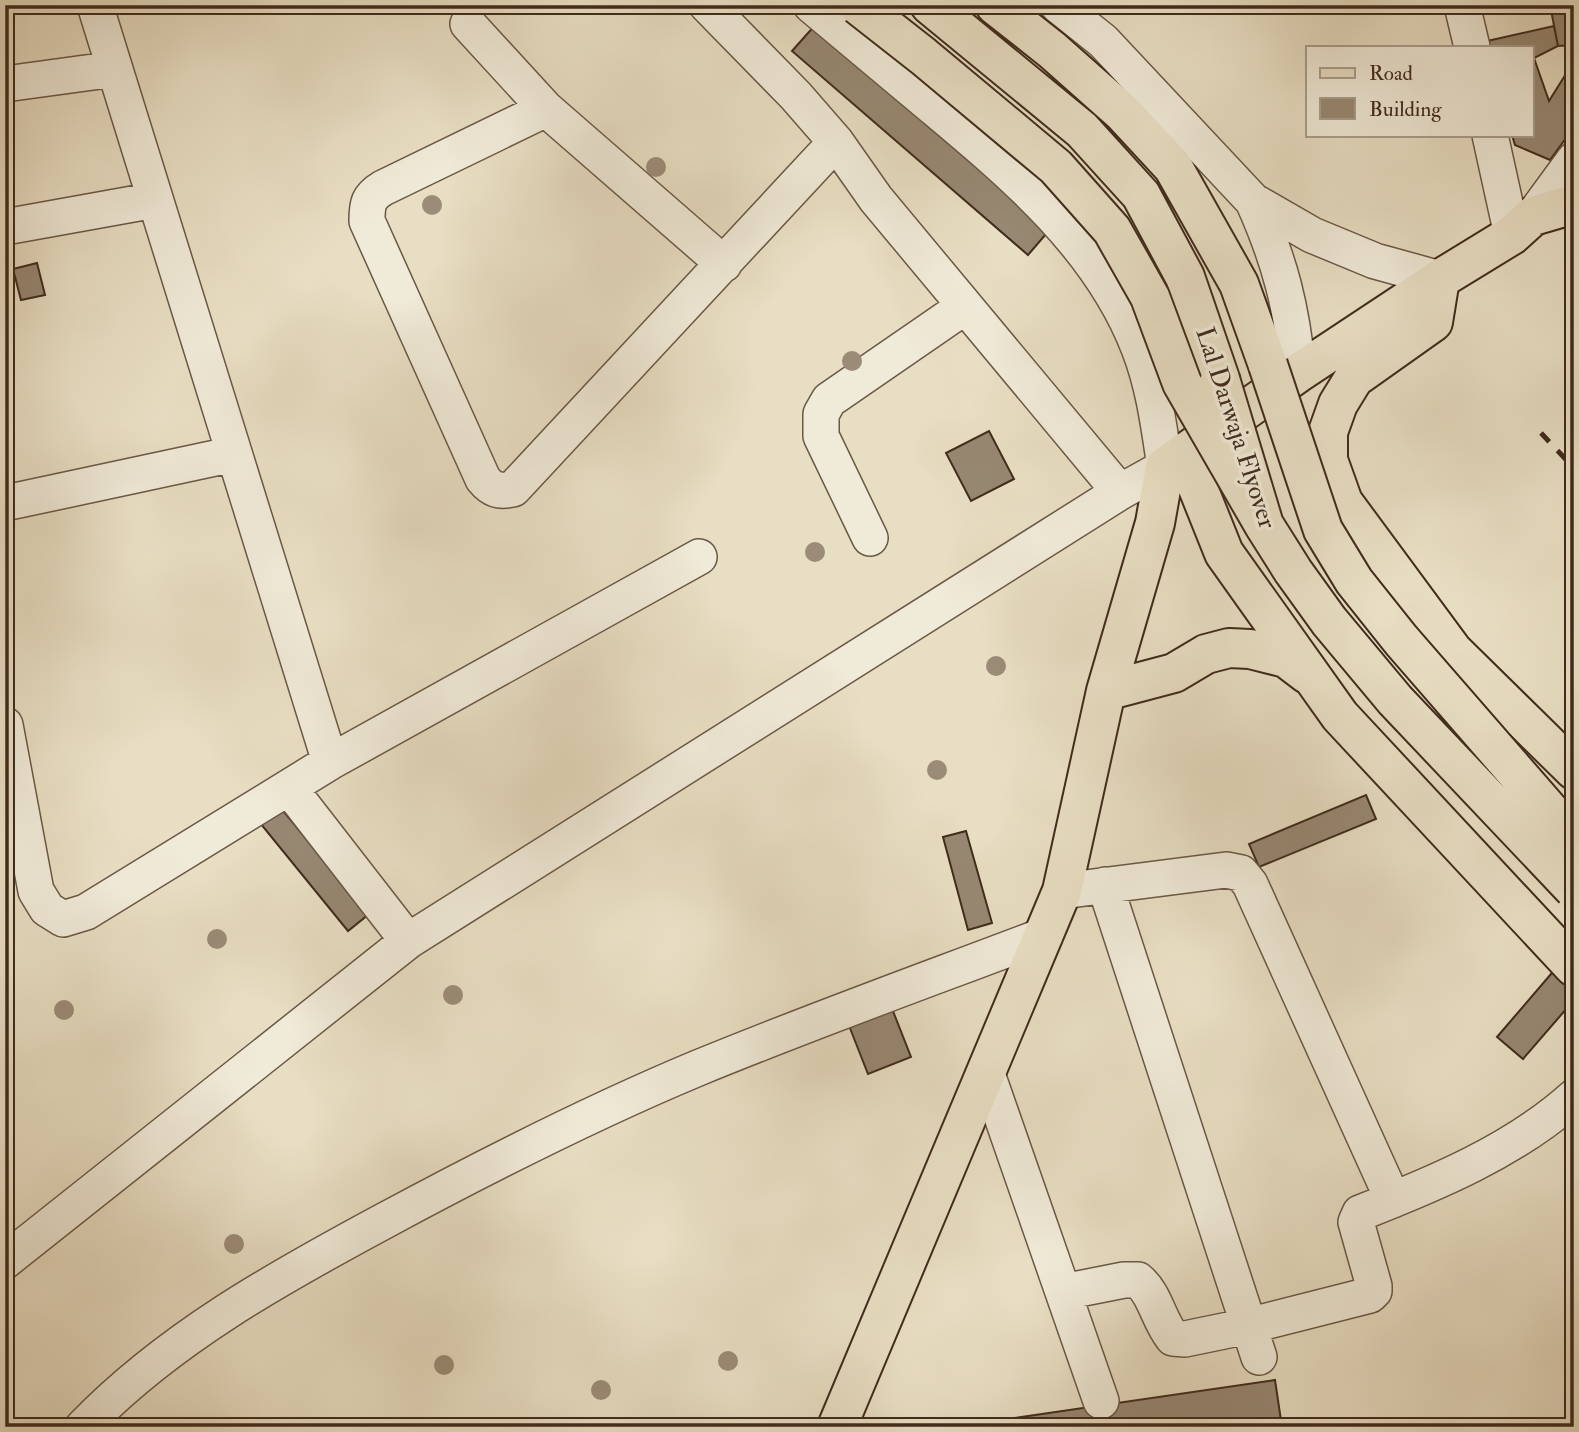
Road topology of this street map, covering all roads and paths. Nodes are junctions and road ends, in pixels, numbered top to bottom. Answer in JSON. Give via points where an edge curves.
{"nodes":[{"id":1,"x":95,"y":5,"type":"edge"},
{"id":2,"x":707,"y":5,"type":"edge"},
{"id":3,"x":811,"y":5,"type":"edge"},
{"id":4,"x":858,"y":5,"type":"edge"},
{"id":5,"x":930,"y":5,"type":"edge"},
{"id":6,"x":995,"y":5,"type":"edge"},
{"id":7,"x":1058,"y":5,"type":"edge"},
{"id":8,"x":1462,"y":5,"type":"edge"},
{"id":9,"x":468,"y":24,"type":"dead end"},
{"id":10,"x":1472,"y":46,"type":"edge"},
{"id":11,"x":115,"y":69,"type":"junction"},
{"id":12,"x":5,"y":84,"type":"edge"},
{"id":13,"x":546,"y":109,"type":"junction"},
{"id":14,"x":1490,"y":136,"type":"edge"},
{"id":15,"x":835,"y":142,"type":"junction"},
{"id":16,"x":1574,"y":160,"type":"edge"},
{"id":17,"x":155,"y":200,"type":"junction"},
{"id":18,"x":1253,"y":201,"type":"junction"},
{"id":19,"x":1573,"y":204,"type":"edge"},
{"id":20,"x":1523,"y":226,"type":"junction"},
{"id":21,"x":5,"y":227,"type":"edge"},
{"id":22,"x":724,"y":264,"type":"junction"},
{"id":23,"x":1440,"y":279,"type":"junction"},
{"id":24,"x":964,"y":307,"type":"junction"},
{"id":25,"x":1298,"y":373,"type":"junction"},
{"id":26,"x":234,"y":454,"type":"junction"},
{"id":27,"x":1174,"y":460,"type":"junction"},
{"id":28,"x":1120,"y":492,"type":"junction"},
{"id":29,"x":5,"y":503,"type":"edge"},
{"id":30,"x":1264,"y":525,"type":"junction"},
{"id":31,"x":870,"y":538,"type":"dead end"},
{"id":32,"x":699,"y":558,"type":"dead end"},
{"id":33,"x":1312,"y":677,"type":"junction"},
{"id":34,"x":1107,"y":691,"type":"junction"},
{"id":35,"x":5,"y":725,"type":"edge"},
{"id":36,"x":330,"y":762,"type":"junction"},
{"id":37,"x":1574,"y":770,"type":"edge"},
{"id":38,"x":290,"y":789,"type":"junction"},
{"id":39,"x":1574,"y":839,"type":"edge"},
{"id":40,"x":1105,"y":885,"type":"junction"},
{"id":41,"x":1574,"y":889,"type":"edge"},
{"id":42,"x":1062,"y":891,"type":"junction"},
{"id":43,"x":1045,"y":934,"type":"junction"},
{"id":44,"x":408,"y":941,"type":"junction"},
{"id":45,"x":1574,"y":967,"type":"edge"},
{"id":46,"x":986,"y":1071,"type":"junction"},
{"id":47,"x":1574,"y":1097,"type":"edge"},
{"id":48,"x":1393,"y":1200,"type":"junction"},
{"id":49,"x":5,"y":1261,"type":"edge"},
{"id":50,"x":1063,"y":1292,"type":"junction"},
{"id":51,"x":1253,"y":1342,"type":"junction"},
{"id":52,"x":1101,"y":1401,"type":"dead end"},
{"id":53,"x":83,"y":1427,"type":"edge"},
{"id":54,"x":837,"y":1427,"type":"edge"}],
"edges":[{"from":1,"to":11,"type":"street"},
{"from":2,"to":15,"type":"street"},
{"from":3,"to":27,"type":"street","via":[[992,156],[1069,232],[1114,298],[1139,347]]},
{"from":4,"to":30,"type":"main road","bridge":true,"via":[[1056,167],[1112,230],[1150,297],[1182,383]]},
{"from":5,"to":30,"type":"main road","name":"Lal Darwaja Flyover","bridge":true,"via":[[1082,130],[1141,195],[1185,277]]},
{"from":6,"to":39,"type":"main road","name":"Lal Darwaja Flyover","bridge":true,"via":[[1123,113],[1173,167],[1239,284],[1323,530],[1354,581],[1401,640]]},
{"from":7,"to":18,"type":"street","via":[[1103,41]]},
{"from":8,"to":10,"type":"street"},
{"from":9,"to":13,"type":"street"},
{"from":11,"to":12,"type":"street"},
{"from":11,"to":17,"type":"street"},
{"from":13,"to":22,"type":"street"},
{"from":13,"to":22,"type":"street","via":[[383,188],[367,203],[367,221],[491,489],[513,489]]},
{"from":14,"to":20,"type":"street"},
{"from":15,"to":22,"type":"street"},
{"from":15,"to":24,"type":"street"},
{"from":16,"to":20,"type":"street"},
{"from":17,"to":21,"type":"street"},
{"from":17,"to":26,"type":"street"},
{"from":18,"to":23,"type":"street","via":[[1312,236],[1375,261]]},
{"from":18,"to":25,"type":"street","via":[[1285,285]]},
{"from":19,"to":20,"type":"main road"},
{"from":20,"to":23,"type":"main road"},
{"from":23,"to":25,"type":"main road"},
{"from":23,"to":37,"type":"main road","via":[[1433,323],[1354,378],[1328,432],[1328,460],[1343,502],[1453,651]]},
{"from":24,"to":28,"type":"street"},
{"from":24,"to":31,"type":"street","via":[[829,400],[821,414],[821,436]]},
{"from":25,"to":27,"type":"main road"},
{"from":26,"to":29,"type":"street"},
{"from":26,"to":36,"type":"street"},
{"from":27,"to":28,"type":"street"},
{"from":27,"to":33,"type":"main road","via":[[1224,553]]},
{"from":27,"to":34,"type":"main road"},
{"from":28,"to":44,"type":"street"},
{"from":30,"to":41,"type":"main road","name":"Lal Darwaja Flyover","bridge":true,"via":[[1329,621],[1387,691]]},
{"from":32,"to":36,"type":"street"},
{"from":33,"to":34,"type":"main road","via":[[1286,658],[1229,648],[1206,654],[1174,673]]},
{"from":33,"to":45,"type":"main road","via":[[1340,716]]},
{"from":34,"to":42,"type":"main road"},
{"from":35,"to":38,"type":"street","via":[[36,891],[47,909],[63,919],[86,912]]},
{"from":36,"to":38,"type":"street"},
{"from":38,"to":44,"type":"street"},
{"from":40,"to":42,"type":"street"},
{"from":40,"to":48,"type":"street","via":[[1226,870],[1241,873],[1250,884]]},
{"from":40,"to":51,"type":"street"},
{"from":42,"to":43,"type":"main road"},
{"from":43,"to":46,"type":"main road"},
{"from":43,"to":53,"type":"street","via":[[697,1068],[494,1162],[293,1270],[211,1320],[106,1402]]},
{"from":44,"to":49,"type":"street"},
{"from":46,"to":50,"type":"street"},
{"from":46,"to":54,"type":"main road"},
{"from":47,"to":48,"type":"street","via":[[1501,1149]]},
{"from":48,"to":51,"type":"street","via":[[1357,1216],[1374,1291]]},
{"from":50,"to":51,"type":"street","via":[[1138,1280],[1149,1289],[1165,1329],[1174,1338]]},
{"from":50,"to":52,"type":"street"}]}
